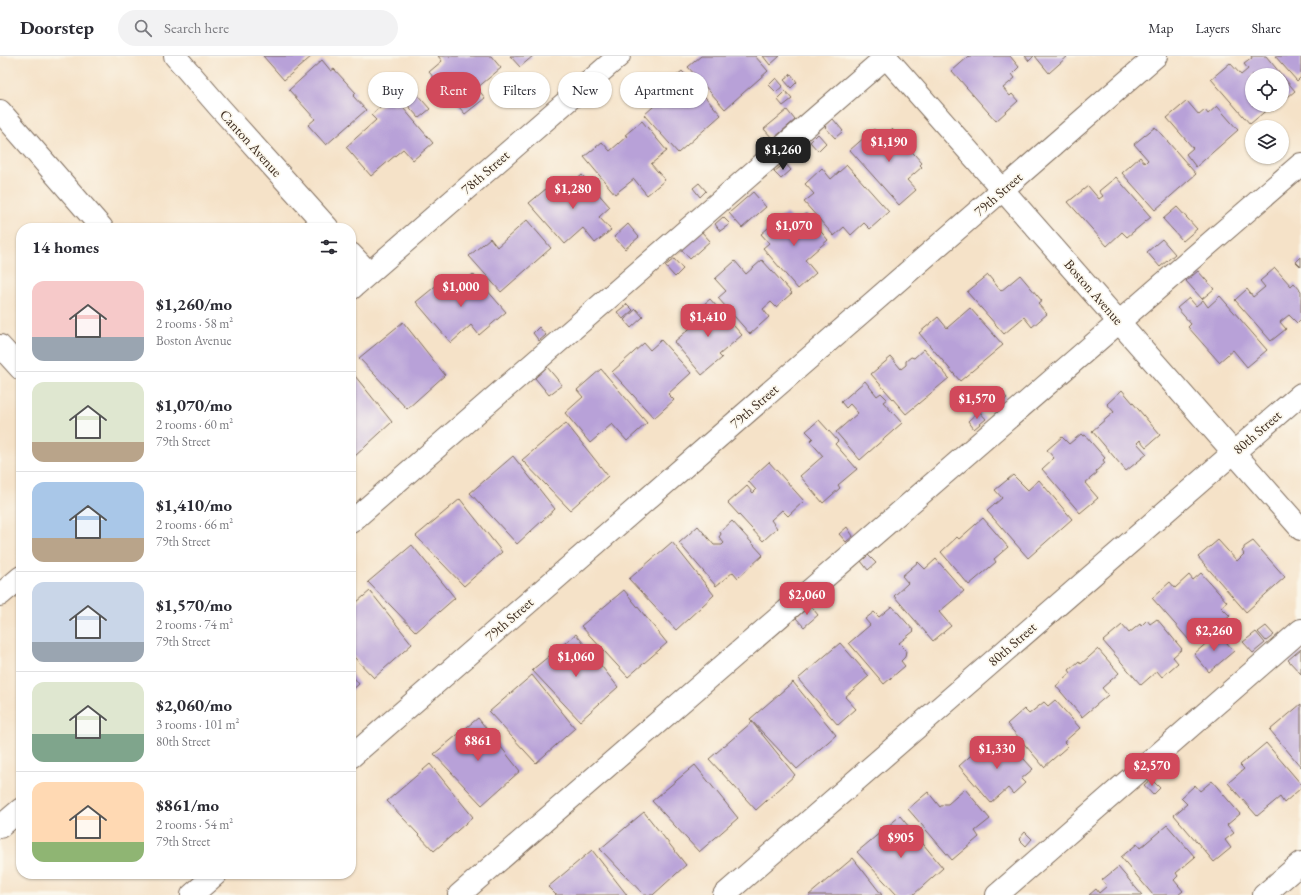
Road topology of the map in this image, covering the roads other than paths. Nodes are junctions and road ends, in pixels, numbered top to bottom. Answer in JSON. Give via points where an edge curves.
{"nodes":[{"id":1,"x":175,"y":56,"type":"edge"},
{"id":2,"x":619,"y":56,"type":"edge"},
{"id":3,"x":886,"y":56,"type":"edge"},
{"id":4,"x":1156,"y":56,"type":"edge"},
{"id":5,"x":0,"y":111,"type":"edge"},
{"id":6,"x":1301,"y":164,"type":"edge"},
{"id":7,"x":1004,"y":189,"type":"junction"},
{"id":8,"x":98,"y":223,"type":"edge"},
{"id":9,"x":324,"y":223,"type":"edge"},
{"id":10,"x":356,"y":260,"type":"edge"},
{"id":11,"x":368,"y":274,"type":"junction"},
{"id":12,"x":356,"y":285,"type":"edge"},
{"id":13,"x":1120,"y":322,"type":"junction"},
{"id":14,"x":0,"y":346,"type":"edge"},
{"id":15,"x":16,"y":364,"type":"edge"},
{"id":16,"x":1301,"y":394,"type":"edge"},
{"id":17,"x":1234,"y":452,"type":"junction"},
{"id":18,"x":356,"y":518,"type":"edge"},
{"id":19,"x":1301,"y":529,"type":"edge"},
{"id":20,"x":1301,"y":630,"type":"edge"},
{"id":21,"x":356,"y":753,"type":"edge"},
{"id":22,"x":16,"y":813,"type":"edge"},
{"id":23,"x":0,"y":827,"type":"edge"},
{"id":24,"x":1301,"y":863,"type":"edge"},
{"id":25,"x":210,"y":879,"type":"edge"},
{"id":26,"x":192,"y":895,"type":"edge"},
{"id":27,"x":459,"y":895,"type":"edge"},
{"id":28,"x":724,"y":895,"type":"edge"},
{"id":29,"x":997,"y":895,"type":"edge"},
{"id":30,"x":1264,"y":895,"type":"edge"}],
"edges":[{"from":1,"to":9,"type":"street","name":"Canton Avenue"},
{"from":2,"to":11,"type":"street","name":"78th Street"},
{"from":3,"to":7,"type":"street","name":"Boston Avenue"},
{"from":3,"to":18,"type":"street"},
{"from":4,"to":7,"type":"street","name":"79th Street"},
{"from":5,"to":8,"type":"street"},
{"from":6,"to":13,"type":"street"},
{"from":7,"to":13,"type":"street","name":"Boston Avenue"},
{"from":7,"to":21,"type":"street","name":"79th Street"},
{"from":10,"to":11,"type":"street"},
{"from":11,"to":12,"type":"street","name":"78th Street"},
{"from":13,"to":17,"type":"street","name":"Boston Avenue"},
{"from":13,"to":27,"type":"street"},
{"from":14,"to":15,"type":"street"},
{"from":16,"to":17,"type":"street","name":"80th Street"},
{"from":17,"to":19,"type":"street","name":"Boston Avenue"},
{"from":17,"to":28,"type":"street","name":"80th Street"},
{"from":20,"to":29,"type":"street"},
{"from":22,"to":23,"type":"street"},
{"from":24,"to":30,"type":"street"},
{"from":25,"to":26,"type":"street"}]}
